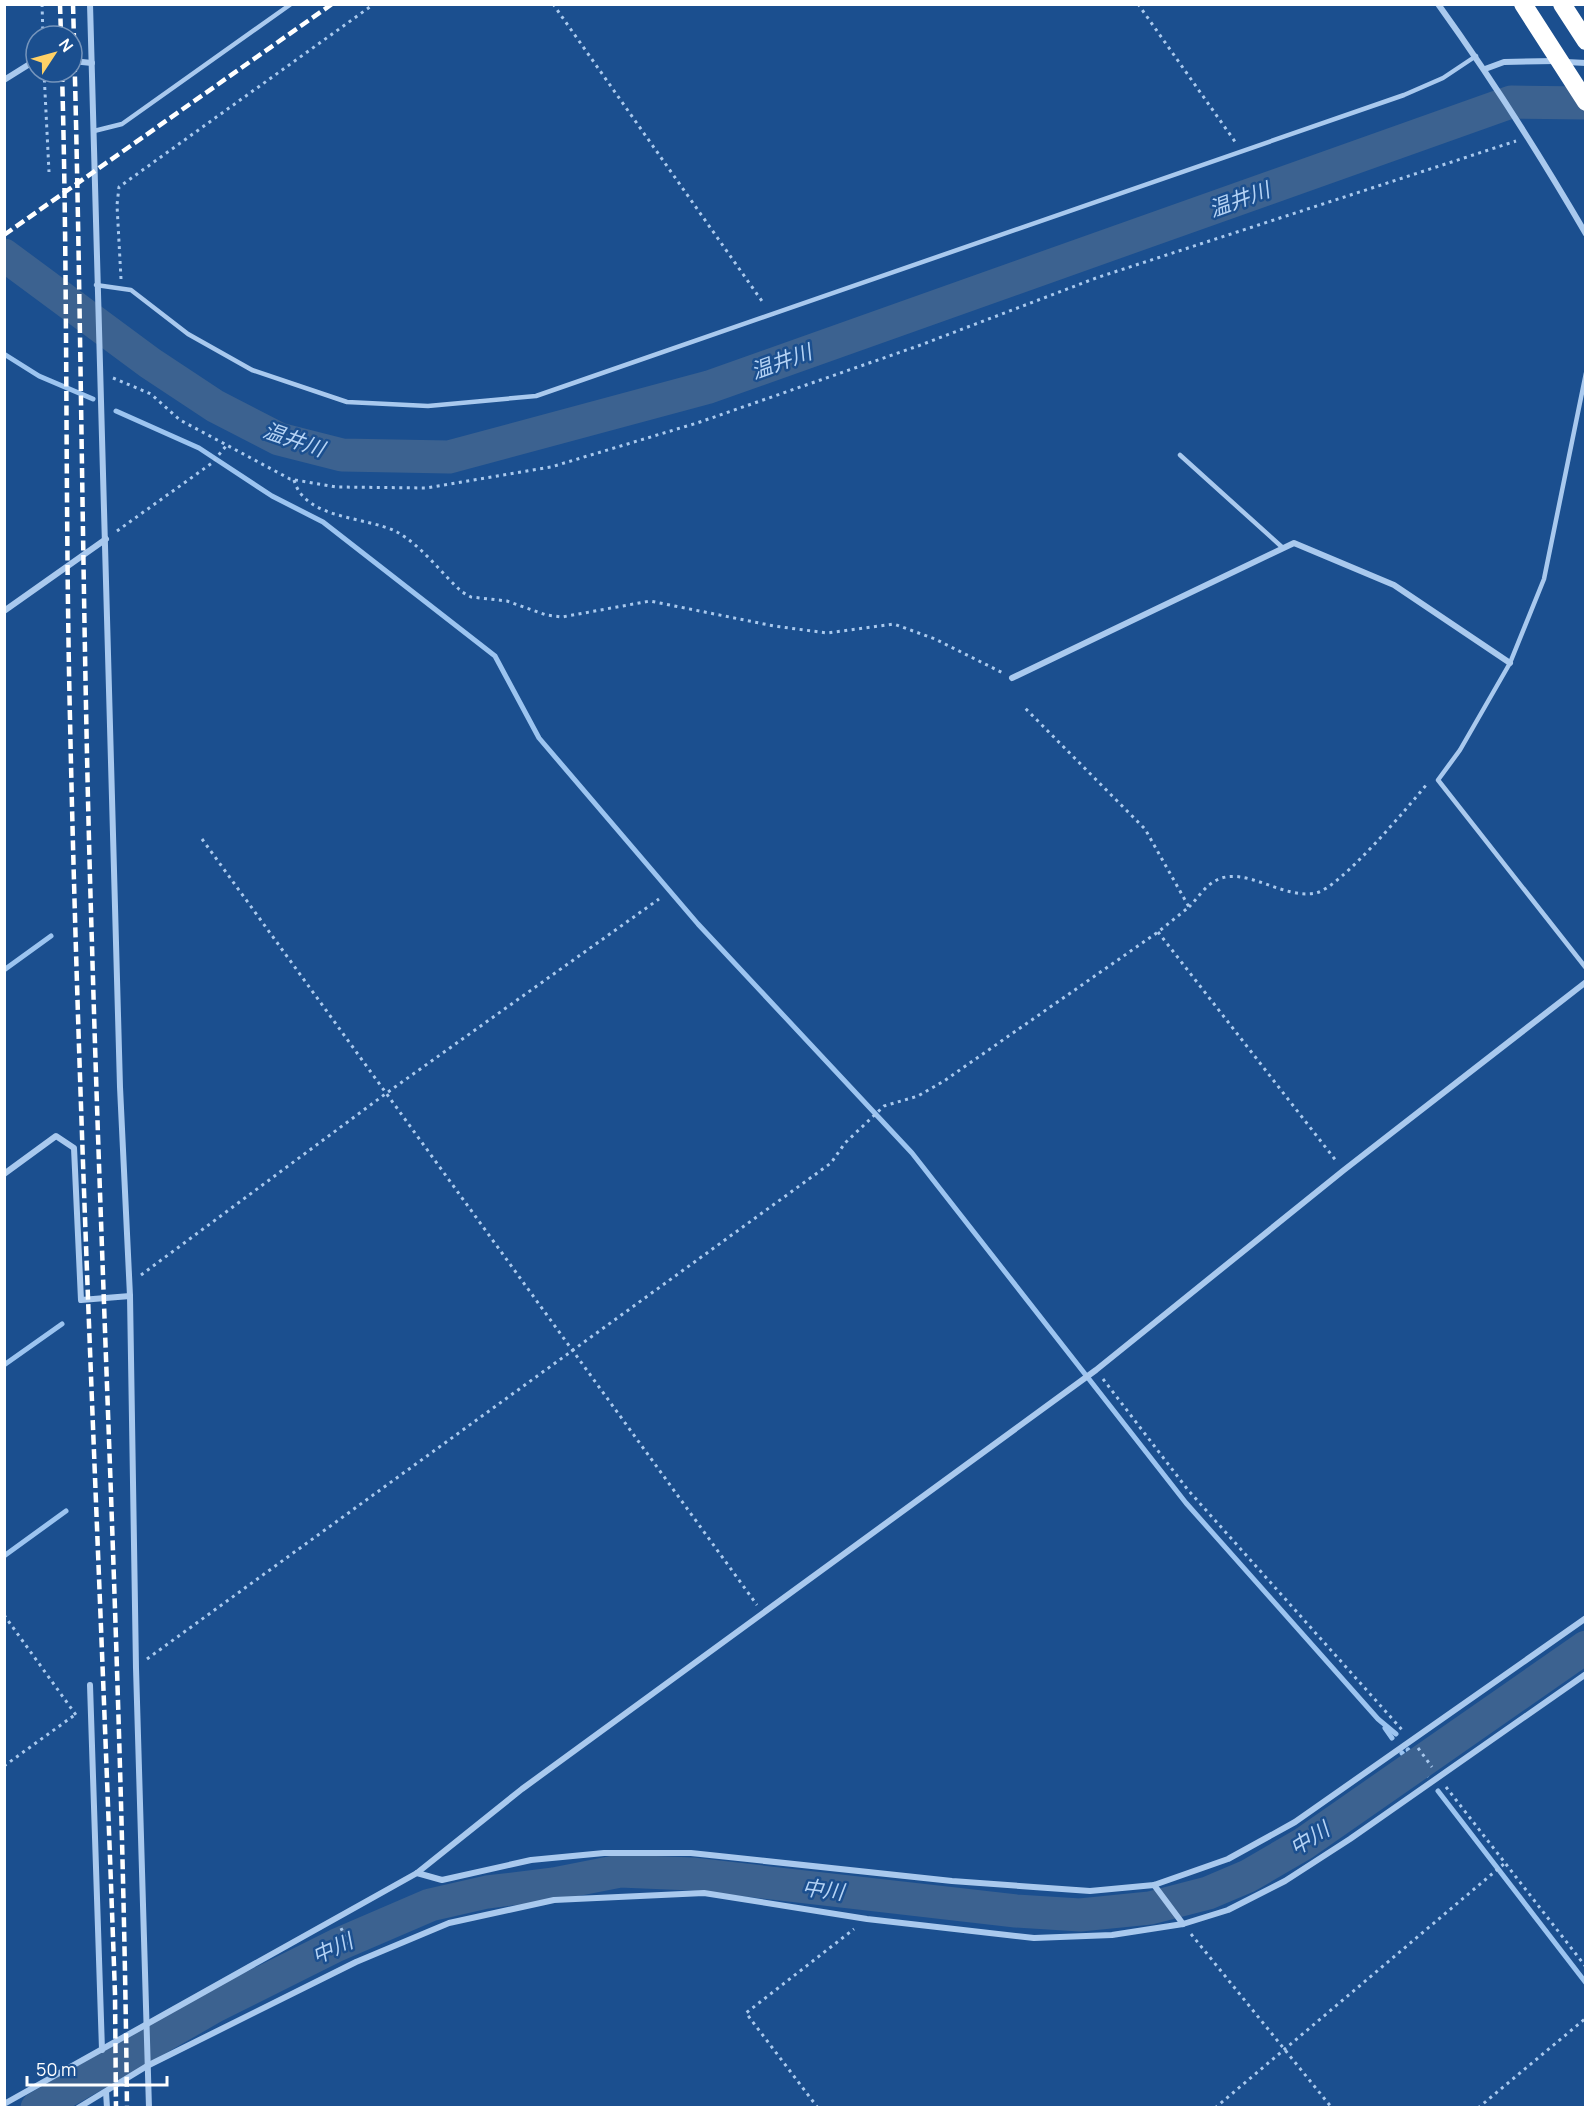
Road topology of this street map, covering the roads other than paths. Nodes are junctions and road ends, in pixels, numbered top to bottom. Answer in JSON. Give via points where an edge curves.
{"nodes":[{"id":1,"x":90,"y":4,"type":"edge"},
{"id":2,"x":291,"y":4,"type":"edge"},
{"id":3,"x":1438,"y":4,"type":"edge"},
{"id":4,"x":1523,"y":4,"type":"edge"},
{"id":5,"x":1562,"y":4,"type":"edge"},
{"id":6,"x":1586,"y":41,"type":"edge"},
{"id":7,"x":1476,"y":56,"type":"junction"},
{"id":8,"x":84,"y":62,"type":"edge"},
{"id":9,"x":92,"y":63,"type":"junction"},
{"id":10,"x":1586,"y":63,"type":"edge"},
{"id":11,"x":24,"y":68,"type":"edge"},
{"id":12,"x":1485,"y":69,"type":"junction"},
{"id":13,"x":4,"y":80,"type":"edge"},
{"id":14,"x":1586,"y":102,"type":"edge"},
{"id":15,"x":94,"y":131,"type":"junction"},
{"id":16,"x":1586,"y":234,"type":"edge"},
{"id":17,"x":96,"y":285,"type":"junction"},
{"id":18,"x":1586,"y":373,"type":"edge"},
{"id":19,"x":1180,"y":455,"type":"dead end"},
{"id":20,"x":106,"y":538,"type":"junction"},
{"id":21,"x":1283,"y":548,"type":"junction"},
{"id":22,"x":4,"y":612,"type":"edge"},
{"id":23,"x":1510,"y":663,"type":"junction"},
{"id":24,"x":1012,"y":678,"type":"road end"},
{"id":25,"x":1586,"y":968,"type":"edge"},
{"id":26,"x":1586,"y":982,"type":"edge"},
{"id":27,"x":4,"y":1174,"type":"edge"},
{"id":28,"x":130,"y":1296,"type":"junction"},
{"id":29,"x":1586,"y":1618,"type":"edge"},
{"id":30,"x":1586,"y":1674,"type":"edge"},
{"id":31,"x":90,"y":1685,"type":"dead end"},
{"id":32,"x":417,"y":1873,"type":"junction"},
{"id":33,"x":1154,"y":1885,"type":"junction"},
{"id":34,"x":1183,"y":1924,"type":"junction"},
{"id":35,"x":145,"y":2027,"type":"junction"},
{"id":36,"x":102,"y":2050,"type":"junction"},
{"id":37,"x":147,"y":2066,"type":"junction"},
{"id":38,"x":106,"y":2092,"type":"junction"},
{"id":39,"x":4,"y":2104,"type":"edge"},
{"id":40,"x":78,"y":2108,"type":"edge"},
{"id":41,"x":106,"y":2108,"type":"edge"},
{"id":42,"x":149,"y":2108,"type":"edge"}],
"edges":[{"from":1,"to":9,"type":"street"},
{"from":2,"to":15,"type":"lane","via":[[122,124]]},
{"from":3,"to":7,"type":"street"},
{"from":4,"to":14,"type":"highway"},
{"from":5,"to":6,"type":"highway"},
{"from":7,"to":12,"type":"street"},
{"from":7,"to":17,"type":"lane","via":[[1443,78],[1404,95],[536,396],[417,405],[347,402],[252,370],[188,334],[131,290]]},
{"from":8,"to":9,"type":"street"},
{"from":9,"to":15,"type":"street"},
{"from":10,"to":12,"type":"street","via":[[1504,62]]},
{"from":11,"to":13,"type":"street"},
{"from":12,"to":16,"type":"street"},
{"from":15,"to":17,"type":"street"},
{"from":17,"to":20,"type":"street"},
{"from":18,"to":23,"type":"lane","via":[[1544,579]]},
{"from":19,"to":21,"type":"lane"},
{"from":20,"to":22,"type":"street"},
{"from":20,"to":28,"type":"street","via":[[120,1087]]},
{"from":21,"to":23,"type":"street","via":[[1294,543],[1394,585]]},
{"from":21,"to":24,"type":"street"},
{"from":23,"to":25,"type":"lane","via":[[1460,750],[1438,780]]},
{"from":26,"to":32,"type":"street","via":[[1096,1370],[522,1789]]},
{"from":27,"to":28,"type":"street","via":[[56,1136],[74,1148],[81,1300]]},
{"from":28,"to":35,"type":"street"},
{"from":29,"to":33,"type":"street","via":[[1260,1844]]},
{"from":30,"to":34,"type":"street","via":[[1285,1881],[1228,1910]]},
{"from":31,"to":36,"type":"street"},
{"from":32,"to":33,"type":"street","via":[[442,1880],[531,1860],[604,1853],[691,1853],[951,1881],[1078,1890]]},
{"from":32,"to":35,"type":"street"},
{"from":33,"to":34,"type":"street"},
{"from":34,"to":37,"type":"street","via":[[1112,1935],[1034,1938],[867,1919],[704,1893],[554,1899],[449,1923],[356,1962]]},
{"from":35,"to":36,"type":"street"},
{"from":35,"to":37,"type":"street"},
{"from":36,"to":39,"type":"street"},
{"from":37,"to":38,"type":"street"},
{"from":37,"to":42,"type":"street"},
{"from":38,"to":40,"type":"street"},
{"from":38,"to":41,"type":"street"}]}
